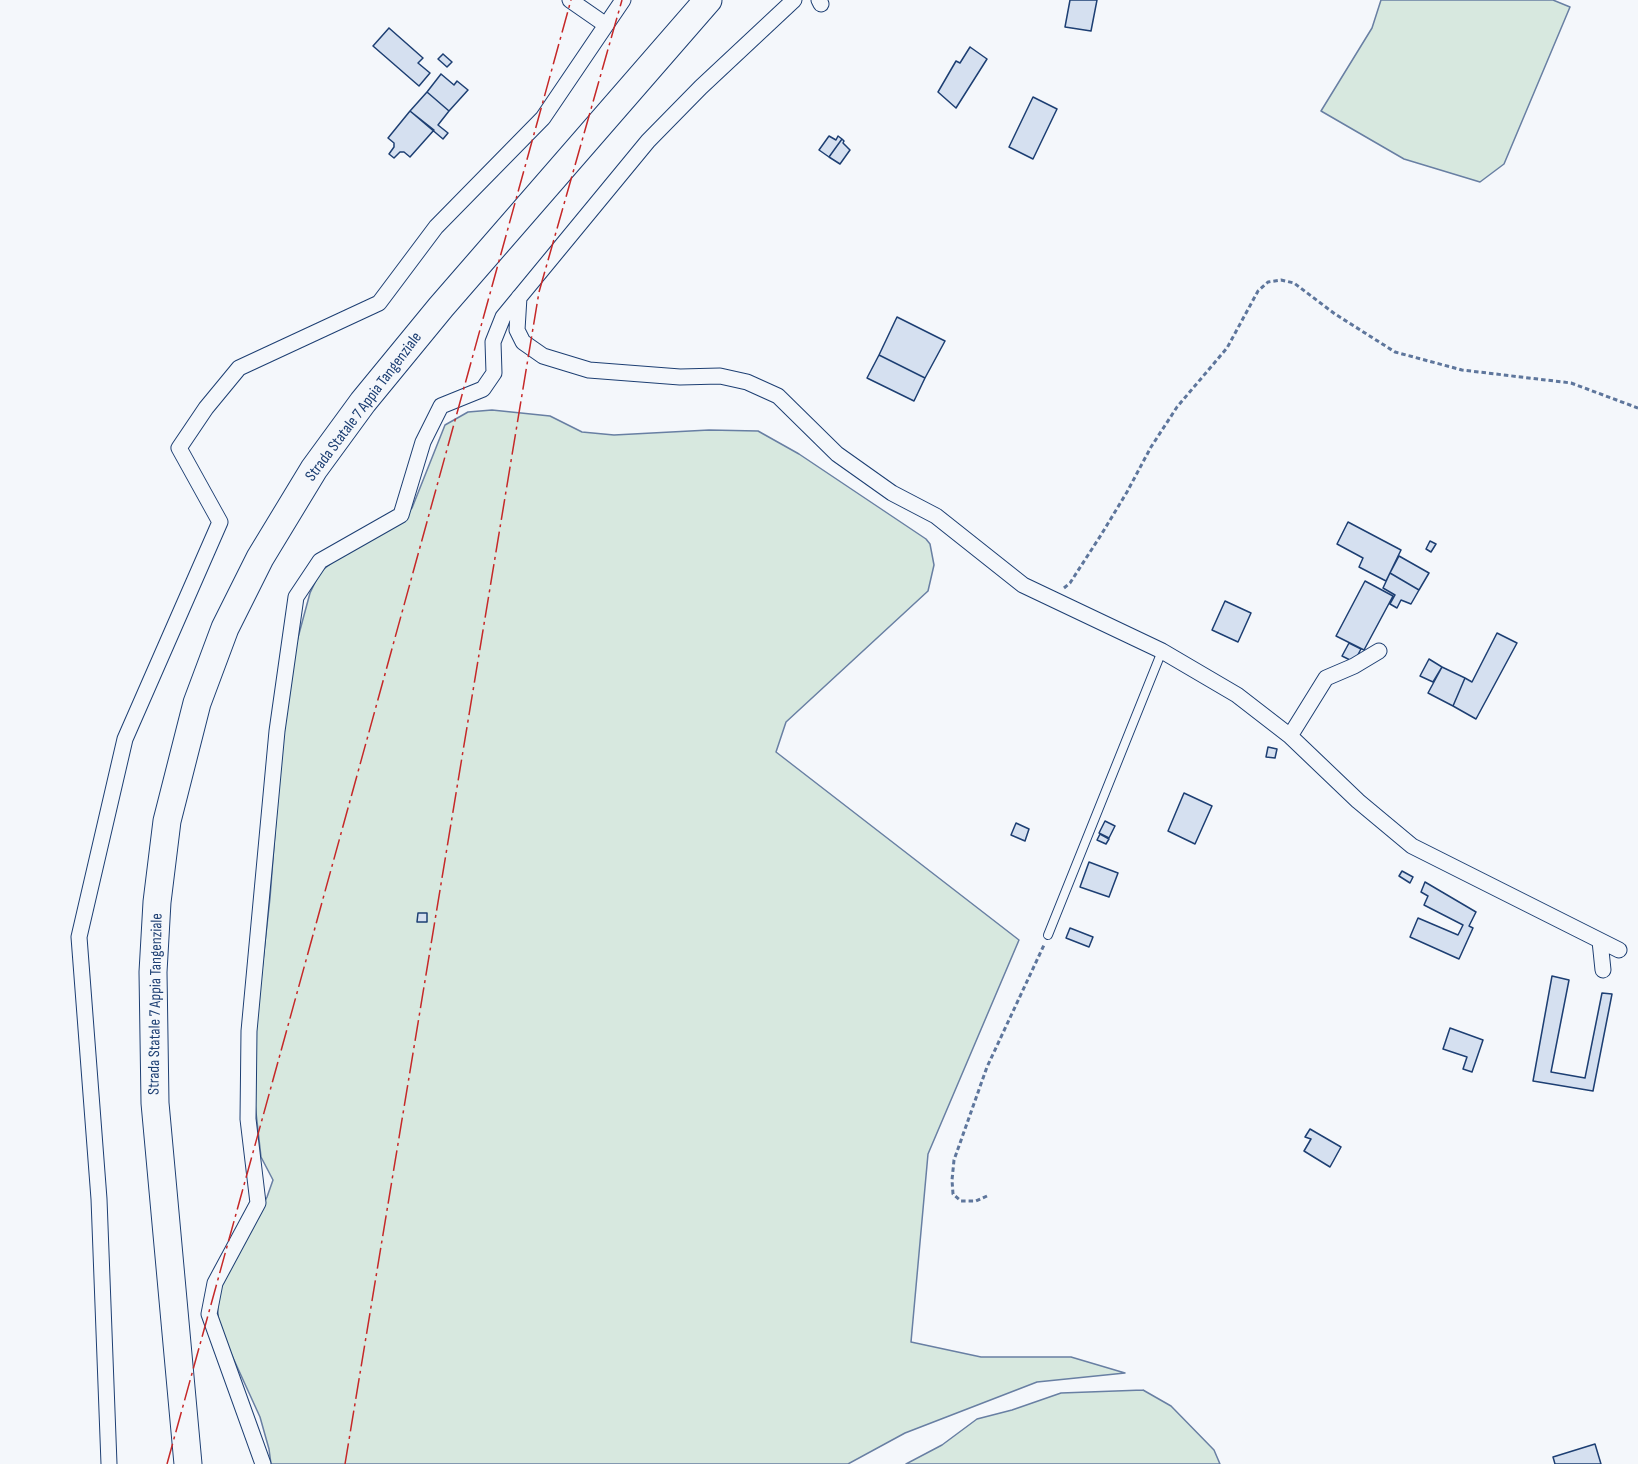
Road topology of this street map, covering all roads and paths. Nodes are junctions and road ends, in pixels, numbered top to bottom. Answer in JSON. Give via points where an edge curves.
{"nodes":[{"id":1,"x":570,"y":0,"type":"edge"},
{"id":2,"x":623,"y":0,"type":"edge"},
{"id":3,"x":708,"y":0,"type":"edge"},
{"id":4,"x":794,"y":0,"type":"edge"},
{"id":5,"x":606,"y":25,"type":"junction"},
{"id":6,"x":519,"y":297,"type":"junction"},
{"id":7,"x":1638,"y":408,"type":"edge"},
{"id":8,"x":1052,"y":599,"type":"junction"},
{"id":9,"x":1162,"y":651,"type":"junction"},
{"id":10,"x":1379,"y":651,"type":"dead end"},
{"id":11,"x":1290,"y":736,"type":"junction"},
{"id":12,"x":1048,"y":935,"type":"joint"},
{"id":13,"x":1600,"y":941,"type":"junction"},
{"id":14,"x":1619,"y":950,"type":"dead end"},
{"id":15,"x":1603,"y":970,"type":"dead end"},
{"id":16,"x":987,"y":1196,"type":"dead end"},
{"id":17,"x":109,"y":1464,"type":"edge"},
{"id":18,"x":188,"y":1464,"type":"edge"},
{"id":19,"x":263,"y":1464,"type":"edge"}],
"edges":[{"from":1,"to":5,"type":"street"},
{"from":2,"to":5,"type":"street"},
{"from":3,"to":18,"type":"highway","name":"Strada Statale 7 Appia Tangenziale","via":[[441,307],[314,469],[255,568],[225,628],[198,703],[166,821],[153,972],[155,1103]]},
{"from":4,"to":6,"type":"street","via":[[648,141]]},
{"from":5,"to":17,"type":"street","via":[[543,118],[512,141],[436,227],[379,303],[239,368],[179,448],[220,522],[125,739],[79,938],[99,1198]]},
{"from":6,"to":8,"type":"street","via":[[517,330],[523,342],[543,356],[589,370],[720,376],[747,382],[778,396],[837,454],[892,493],[936,516],[1023,585]]},
{"from":6,"to":19,"type":"street","via":[[503,317],[493,342],[494,373],[483,389],[441,406],[423,442],[401,515],[320,561],[296,597],[277,731],[249,1031],[249,1119],[258,1203],[215,1283],[209,1314]]},
{"from":7,"to":8,"type":"path","via":[[1571,383],[1462,370],[1395,352],[1294,284],[1268,282],[1258,291],[1227,348],[1177,407],[1070,583]]},
{"from":8,"to":9,"type":"street"},
{"from":9,"to":11,"type":"street","via":[[1186,658]]},
{"from":9,"to":12,"type":"lane"},
{"from":10,"to":11,"type":"street","via":[[1326,678]]},
{"from":11,"to":13,"type":"street","via":[[1412,846]]},
{"from":12,"to":16,"type":"path","via":[[987,1067],[954,1160],[953,1194],[961,1201]]},
{"from":13,"to":14,"type":"street"},
{"from":13,"to":15,"type":"street"}]}
